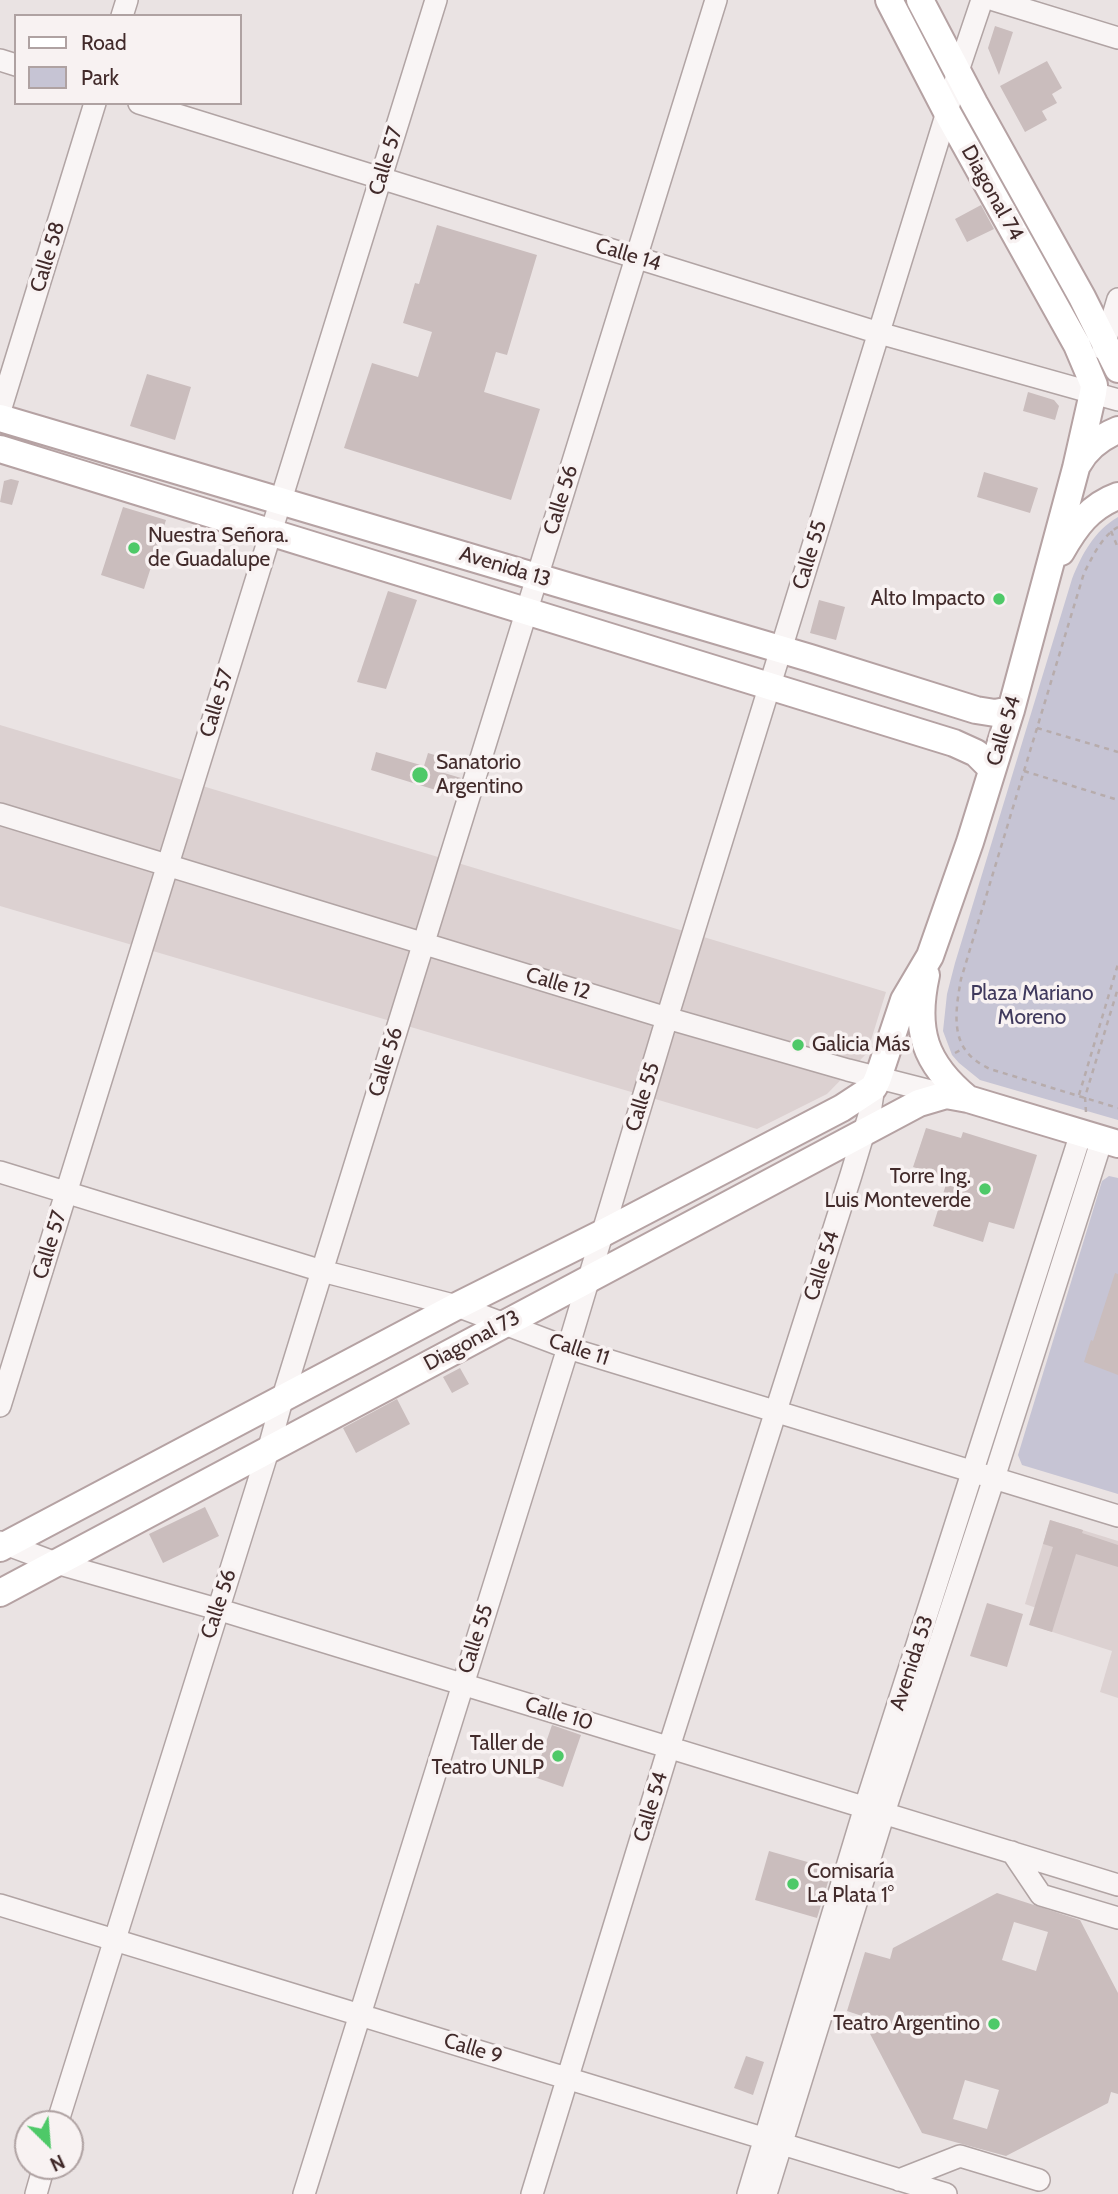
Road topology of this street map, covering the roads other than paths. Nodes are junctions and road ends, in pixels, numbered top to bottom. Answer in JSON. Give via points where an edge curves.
{"nodes":[{"id":1,"x":436,"y":0,"type":"edge"},
{"id":2,"x":716,"y":0,"type":"edge"},
{"id":3,"x":889,"y":0,"type":"edge"},
{"id":4,"x":920,"y":0,"type":"edge"},
{"id":5,"x":982,"y":0,"type":"edge"},
{"id":6,"x":994,"y":0,"type":"edge"},
{"id":7,"x":1118,"y":38,"type":"edge"},
{"id":8,"x":958,"y":71,"type":"junction"},
{"id":9,"x":94,"y":105,"type":"edge"},
{"id":10,"x":145,"y":105,"type":"edge"},
{"id":11,"x":947,"y":112,"type":"junction"},
{"id":12,"x":380,"y":178,"type":"junction"},
{"id":13,"x":636,"y":257,"type":"junction"},
{"id":14,"x":1118,"y":299,"type":"edge"},
{"id":15,"x":879,"y":333,"type":"junction"},
{"id":16,"x":1104,"y":343,"type":"junction"},
{"id":17,"x":1118,"y":369,"type":"edge"},
{"id":18,"x":1102,"y":393,"type":"edge"},
{"id":19,"x":0,"y":411,"type":"edge"},
{"id":20,"x":0,"y":418,"type":"edge"},
{"id":21,"x":1118,"y":430,"type":"edge"},
{"id":22,"x":0,"y":449,"type":"edge"},
{"id":23,"x":1076,"y":468,"type":"junction"},
{"id":24,"x":1118,"y":496,"type":"edge"},
{"id":25,"x":280,"y":501,"type":"junction"},
{"id":26,"x":271,"y":532,"type":"junction"},
{"id":27,"x":1048,"y":573,"type":"junction"},
{"id":28,"x":537,"y":577,"type":"junction"},
{"id":29,"x":526,"y":612,"type":"junction"},
{"id":30,"x":781,"y":649,"type":"junction"},
{"id":31,"x":769,"y":687,"type":"junction"},
{"id":32,"x":1010,"y":710,"type":"junction"},
{"id":33,"x":992,"y":769,"type":"junction"},
{"id":34,"x":0,"y":814,"type":"edge"},
{"id":35,"x":167,"y":865,"type":"junction"},
{"id":36,"x":423,"y":943,"type":"junction"},
{"id":37,"x":930,"y":956,"type":"junction"},
{"id":38,"x":667,"y":1018,"type":"junction"},
{"id":39,"x":876,"y":1082,"type":"junction"},
{"id":40,"x":957,"y":1097,"type":"junction"},
{"id":41,"x":864,"y":1131,"type":"junction"},
{"id":42,"x":1100,"y":1139,"type":"edge"},
{"id":43,"x":0,"y":1172,"type":"edge"},
{"id":44,"x":66,"y":1192,"type":"junction"},
{"id":45,"x":601,"y":1234,"type":"junction"},
{"id":46,"x":322,"y":1270,"type":"junction"},
{"id":47,"x":587,"y":1281,"type":"junction"},
{"id":48,"x":457,"y":1306,"type":"junction"},
{"id":49,"x":503,"y":1323,"type":"junction"},
{"id":50,"x":568,"y":1348,"type":"junction"},
{"id":51,"x":282,"y":1400,"type":"junction"},
{"id":52,"x":0,"y":1406,"type":"edge"},
{"id":53,"x":776,"y":1410,"type":"junction"},
{"id":54,"x":268,"y":1451,"type":"junction"},
{"id":55,"x":984,"y":1475,"type":"junction"},
{"id":56,"x":1118,"y":1516,"type":"edge"},
{"id":57,"x":2,"y":1545,"type":"edge"},
{"id":58,"x":56,"y":1563,"type":"junction"},
{"id":59,"x":0,"y":1593,"type":"edge"},
{"id":60,"x":217,"y":1609,"type":"junction"},
{"id":61,"x":462,"y":1684,"type":"junction"},
{"id":62,"x":669,"y":1747,"type":"junction"},
{"id":63,"x":874,"y":1810,"type":"junction"},
{"id":64,"x":1012,"y":1852,"type":"junction"},
{"id":65,"x":1118,"y":1885,"type":"edge"},
{"id":66,"x":0,"y":1905,"type":"edge"},
{"id":67,"x":1118,"y":1918,"type":"edge"},
{"id":68,"x":115,"y":1940,"type":"junction"},
{"id":69,"x":360,"y":2015,"type":"junction"},
{"id":70,"x":568,"y":2078,"type":"junction"},
{"id":71,"x":61,"y":2110,"type":"edge"},
{"id":72,"x":773,"y":2141,"type":"junction"},
{"id":73,"x":899,"y":2180,"type":"junction"},
{"id":74,"x":1039,"y":2180,"type":"dead end"},
{"id":75,"x":304,"y":2194,"type":"edge"},
{"id":76,"x":532,"y":2194,"type":"edge"},
{"id":77,"x":748,"y":2194,"type":"edge"},
{"id":78,"x":766,"y":2194,"type":"edge"},
{"id":79,"x":946,"y":2194,"type":"edge"}],
"edges":[{"from":1,"to":12,"type":"street","name":"Calle 57"},
{"from":2,"to":13,"type":"street","name":"Calle 56"},
{"from":3,"to":11,"type":"main road","name":"Diagonal 74"},
{"from":4,"to":8,"type":"main road","name":"Diagonal 74"},
{"from":5,"to":8,"type":"street","name":"Calle 55"},
{"from":6,"to":7,"type":"street"},
{"from":8,"to":11,"type":"street","name":"Calle 55"},
{"from":8,"to":16,"type":"main road","name":"Diagonal 74"},
{"from":9,"to":19,"type":"street","name":"Calle 58"},
{"from":10,"to":12,"type":"street","name":"Calle 14"},
{"from":11,"to":15,"type":"street","name":"Calle 55"},
{"from":11,"to":18,"type":"main road","name":"Diagonal 74"},
{"from":12,"to":13,"type":"street","name":"Calle 14"},
{"from":12,"to":25,"type":"street","name":"Calle 57"},
{"from":13,"to":15,"type":"street","name":"Calle 14"},
{"from":13,"to":28,"type":"street","name":"Calle 56"},
{"from":14,"to":16,"type":"street","name":"Calle 54"},
{"from":15,"to":18,"type":"street","name":"Calle 14"},
{"from":15,"to":30,"type":"street","name":"Calle 55"},
{"from":16,"to":17,"type":"main road","name":"Diagonal 74"},
{"from":16,"to":18,"type":"street","name":"Calle 54"},
{"from":18,"to":23,"type":"main road","name":"Calle 54"},
{"from":20,"to":25,"type":"main road","name":"Avenida 13"},
{"from":21,"to":23,"type":"main road","via":[[1088,449]]},
{"from":22,"to":26,"type":"main road","name":"Avenida 13"},
{"from":23,"to":27,"type":"main road","name":"Calle 54"},
{"from":24,"to":27,"type":"main road","via":[[1091,511],[1075,527]]},
{"from":25,"to":26,"type":"street","name":"Calle 57"},
{"from":25,"to":28,"type":"main road","name":"Avenida 13"},
{"from":26,"to":29,"type":"main road","name":"Avenida 13"},
{"from":26,"to":35,"type":"street","name":"Calle 57"},
{"from":27,"to":32,"type":"main road","name":"Calle 54"},
{"from":28,"to":29,"type":"street","name":"Calle 56"},
{"from":28,"to":30,"type":"main road","name":"Avenida 13"},
{"from":29,"to":31,"type":"main road","name":"Avenida 13"},
{"from":29,"to":36,"type":"street","name":"Calle 56"},
{"from":30,"to":31,"type":"street","name":"Calle 55"},
{"from":30,"to":32,"type":"main road","name":"Avenida 13","via":[[976,710]]},
{"from":31,"to":33,"type":"main road","name":"Avenida 13","via":[[954,743],[976,753]]},
{"from":31,"to":38,"type":"street","name":"Calle 55"},
{"from":32,"to":33,"type":"main road","name":"Calle 54"},
{"from":33,"to":37,"type":"main road","name":"Calle 54"},
{"from":34,"to":35,"type":"street","name":"Calle 12"},
{"from":35,"to":36,"type":"street","name":"Calle 12"},
{"from":35,"to":44,"type":"street","name":"Calle 57"},
{"from":36,"to":38,"type":"street","name":"Calle 12"},
{"from":36,"to":46,"type":"street","name":"Calle 56"},
{"from":37,"to":39,"type":"main road","name":"Calle 54","via":[[904,1000]]},
{"from":37,"to":40,"type":"main road","via":[[920,1013],[924,1040]]},
{"from":38,"to":39,"type":"street","name":"Calle 12"},
{"from":38,"to":45,"type":"street","name":"Calle 55"},
{"from":39,"to":40,"type":"street","name":"Calle 12"},
{"from":39,"to":41,"type":"street","name":"Calle 54"},
{"from":39,"to":45,"type":"main road","name":"Diagonal 73","via":[[842,1108]]},
{"from":40,"to":41,"type":"main road","name":"Diagonal 73","via":[[919,1103]]},
{"from":40,"to":42,"type":"main road","name":"Calle 12"},
{"from":41,"to":47,"type":"main road","name":"Diagonal 73"},
{"from":41,"to":53,"type":"street","name":"Calle 54"},
{"from":42,"to":55,"type":"street","name":"Avenida 53"},
{"from":43,"to":44,"type":"street","name":"Calle 11"},
{"from":44,"to":46,"type":"street","name":"Calle 11"},
{"from":44,"to":52,"type":"street","name":"Calle 57"},
{"from":45,"to":47,"type":"street","name":"Calle 55"},
{"from":45,"to":48,"type":"main road","name":"Diagonal 73"},
{"from":46,"to":48,"type":"street","name":"Calle 11"},
{"from":46,"to":51,"type":"street","name":"Calle 56"},
{"from":47,"to":49,"type":"main road","name":"Diagonal 73"},
{"from":47,"to":50,"type":"street","name":"Calle 55"},
{"from":48,"to":49,"type":"street","name":"Calle 11"},
{"from":48,"to":51,"type":"main road","name":"Diagonal 73"},
{"from":49,"to":50,"type":"street","name":"Calle 11"},
{"from":49,"to":54,"type":"main road","name":"Diagonal 73"},
{"from":50,"to":53,"type":"street","name":"Calle 11"},
{"from":50,"to":61,"type":"street","name":"Calle 55"},
{"from":51,"to":54,"type":"street","name":"Calle 56"},
{"from":51,"to":57,"type":"main road","name":"Diagonal 73"},
{"from":53,"to":55,"type":"street","name":"Calle 11"},
{"from":53,"to":62,"type":"street","name":"Calle 54"},
{"from":54,"to":58,"type":"main road","name":"Diagonal 73"},
{"from":54,"to":60,"type":"street","name":"Calle 56"},
{"from":55,"to":56,"type":"street","name":"Calle 11"},
{"from":55,"to":63,"type":"street","name":"Avenida 53"},
{"from":57,"to":58,"type":"street","name":"Calle 10"},
{"from":58,"to":59,"type":"main road","name":"Diagonal 73"},
{"from":58,"to":60,"type":"street","name":"Calle 10"},
{"from":60,"to":61,"type":"street","name":"Calle 10"},
{"from":60,"to":68,"type":"street","name":"Calle 56"},
{"from":61,"to":62,"type":"street","name":"Calle 10"},
{"from":61,"to":69,"type":"street","name":"Calle 55"},
{"from":62,"to":63,"type":"street","name":"Calle 10"},
{"from":62,"to":70,"type":"street","name":"Calle 54"},
{"from":63,"to":64,"type":"street","name":"Calle 10"},
{"from":63,"to":72,"type":"street","name":"Avenida 53"},
{"from":64,"to":65,"type":"street","name":"Calle 10"},
{"from":64,"to":67,"type":"street","via":[[1041,1895]]},
{"from":66,"to":68,"type":"street","name":"Calle 9"},
{"from":68,"to":69,"type":"street","name":"Calle 9"},
{"from":68,"to":71,"type":"street","name":"Calle 56"},
{"from":69,"to":70,"type":"street","name":"Calle 9"},
{"from":69,"to":75,"type":"street","name":"Calle 55"},
{"from":70,"to":72,"type":"street","name":"Calle 9"},
{"from":70,"to":76,"type":"street","name":"Calle 54"},
{"from":72,"to":73,"type":"street","name":"Calle 9"},
{"from":72,"to":77,"type":"street","name":"Avenida 53"},
{"from":72,"to":78,"type":"street","name":"Avenida 53"},
{"from":73,"to":74,"type":"street","via":[[960,2156]]},
{"from":73,"to":79,"type":"street","name":"Calle 9"}]}
